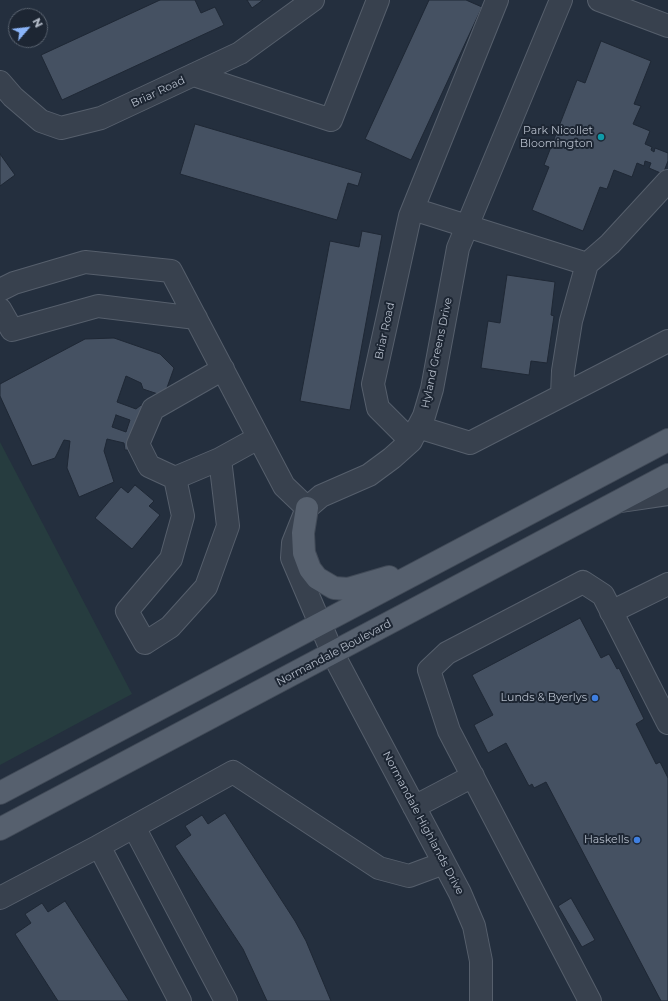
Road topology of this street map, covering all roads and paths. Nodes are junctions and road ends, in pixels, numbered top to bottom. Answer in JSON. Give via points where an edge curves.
{"nodes":[{"id":1,"x":313,"y":0,"type":"edge"},
{"id":2,"x":378,"y":0,"type":"edge"},
{"id":3,"x":497,"y":0,"type":"edge"},
{"id":4,"x":560,"y":0,"type":"edge"},
{"id":5,"x":599,"y":0,"type":"edge"},
{"id":6,"x":668,"y":26,"type":"edge"},
{"id":7,"x":194,"y":75,"type":"junction"},
{"id":8,"x":0,"y":82,"type":"edge"},
{"id":9,"x":668,"y":181,"type":"edge"},
{"id":10,"x":413,"y":209,"type":"junction"},
{"id":11,"x":468,"y":226,"type":"junction"},
{"id":12,"x":587,"y":264,"type":"junction"},
{"id":13,"x":0,"y":290,"type":"edge"},
{"id":14,"x":0,"y":310,"type":"edge"},
{"id":15,"x":196,"y":318,"type":"junction"},
{"id":16,"x":668,"y":340,"type":"edge"},
{"id":17,"x":222,"y":369,"type":"junction"},
{"id":18,"x":562,"y":395,"type":"junction"},
{"id":19,"x":415,"y":434,"type":"junction"},
{"id":20,"x":258,"y":438,"type":"junction"},
{"id":21,"x":668,"y":440,"type":"edge"},
{"id":22,"x":220,"y":459,"type":"junction"},
{"id":23,"x":668,"y":475,"type":"edge"},
{"id":24,"x":175,"y":478,"type":"junction"},
{"id":25,"x":668,"y":494,"type":"edge"},
{"id":26,"x":618,"y":501,"type":"junction"},
{"id":27,"x":307,"y":508,"type":"junction"},
{"id":28,"x":425,"y":568,"type":"junction"},
{"id":29,"x":668,"y":584,"type":"edge"},
{"id":30,"x":611,"y":612,"type":"junction"},
{"id":31,"x":320,"y":624,"type":"junction"},
{"id":32,"x":333,"y":654,"type":"junction"},
{"id":33,"x":668,"y":723,"type":"edge"},
{"id":34,"x":473,"y":776,"type":"junction"},
{"id":35,"x":0,"y":793,"type":"edge"},
{"id":36,"x":414,"y":807,"type":"junction"},
{"id":37,"x":134,"y":827,"type":"junction"},
{"id":38,"x":0,"y":829,"type":"edge"},
{"id":39,"x":99,"y":846,"type":"junction"},
{"id":40,"x":444,"y":863,"type":"junction"},
{"id":41,"x":0,"y":898,"type":"edge"},
{"id":42,"x":180,"y":1001,"type":"edge"},
{"id":43,"x":226,"y":1001,"type":"edge"},
{"id":44,"x":481,"y":1001,"type":"edge"},
{"id":45,"x":590,"y":1001,"type":"edge"}],
"edges":[{"from":1,"to":7,"type":"street","name":"Briar Road","via":[[240,53]]},
{"from":2,"to":7,"type":"street","via":[[331,120]]},
{"from":3,"to":10,"type":"street","name":"Briar Road"},
{"from":4,"to":11,"type":"street","name":"Hyland Greens Drive"},
{"from":5,"to":6,"type":"street"},
{"from":7,"to":8,"type":"street","name":"Briar Road","via":[[101,118],[61,128],[41,122]]},
{"from":9,"to":12,"type":"street","via":[[610,244]]},
{"from":10,"to":11,"type":"street"},
{"from":10,"to":19,"type":"street","name":"Briar Road","via":[[373,384],[378,408]]},
{"from":11,"to":12,"type":"street"},
{"from":11,"to":19,"type":"street","name":"Hyland Greens Drive","via":[[458,248],[432,388],[424,416]]},
{"from":12,"to":18,"type":"street","via":[[571,321],[562,371]]},
{"from":13,"to":15,"type":"street","via":[[14,283],[85,262],[171,271]]},
{"from":14,"to":15,"type":"street","via":[[12,330],[98,306]]},
{"from":15,"to":17,"type":"street"},
{"from":16,"to":18,"type":"street"},
{"from":17,"to":20,"type":"street"},
{"from":17,"to":24,"type":"street","via":[[153,409],[138,444],[149,466]]},
{"from":18,"to":19,"type":"street","via":[[470,442]]},
{"from":19,"to":27,"type":"street","name":"Hyland Greens Drive","via":[[369,475],[321,496]]},
{"from":20,"to":22,"type":"street"},
{"from":20,"to":27,"type":"street","via":[[284,486]]},
{"from":21,"to":28,"type":"main road"},
{"from":22,"to":24,"type":"street"},
{"from":22,"to":24,"type":"street","via":[[228,526],[206,587],[170,628],[145,643],[127,611],[171,559],[183,516]]},
{"from":23,"to":26,"type":"main road","name":"Normandale Boulevard"},
{"from":25,"to":26,"type":"street"},
{"from":26,"to":32,"type":"main road","name":"Normandale Boulevard"},
{"from":27,"to":28,"type":"main road","via":[[303,533],[304,553],[310,569],[326,584],[334,588],[348,589]]},
{"from":27,"to":31,"type":"street","name":"Hyland Greens Drive","via":[[293,543],[292,558]]},
{"from":28,"to":31,"type":"main road"},
{"from":29,"to":30,"type":"street"},
{"from":30,"to":33,"type":"street"},
{"from":30,"to":34,"type":"street","via":[[602,595],[583,582],[447,654],[429,670],[449,731]]},
{"from":31,"to":32,"type":"street","name":"Hyland Greens Drive"},
{"from":31,"to":35,"type":"main road"},
{"from":32,"to":36,"type":"street","name":"Normandale Highlands Drive"},
{"from":32,"to":38,"type":"main road","name":"Normandale Boulevard"},
{"from":34,"to":36,"type":"street"},
{"from":34,"to":45,"type":"street"},
{"from":36,"to":40,"type":"street","name":"Normandale Highlands Drive"},
{"from":37,"to":39,"type":"street"},
{"from":37,"to":40,"type":"street","via":[[233,772],[379,868],[409,876]]},
{"from":37,"to":43,"type":"street"},
{"from":39,"to":41,"type":"street"},
{"from":39,"to":42,"type":"street"},
{"from":40,"to":44,"type":"street","name":"Normandale Highlands Drive","via":[[474,926],[481,961]]}]}
